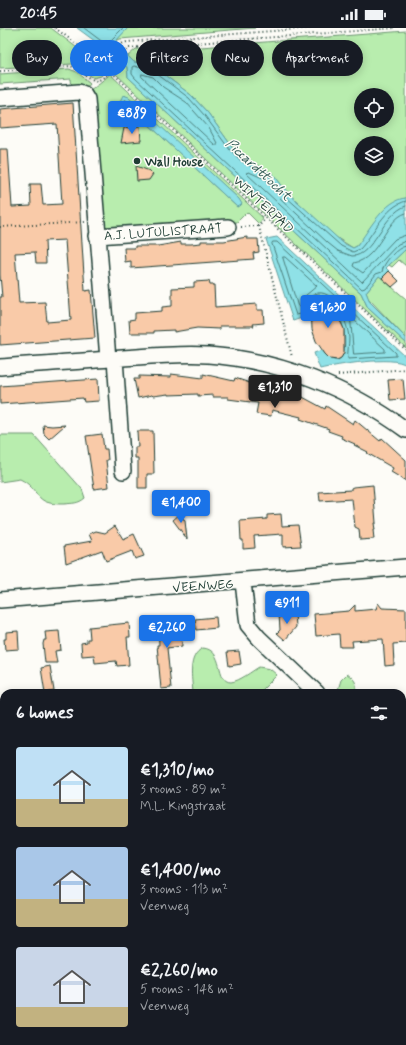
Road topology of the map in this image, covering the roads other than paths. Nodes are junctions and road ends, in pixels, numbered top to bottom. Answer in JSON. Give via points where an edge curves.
{"nodes":[{"id":1,"x":0,"y":98,"type":"edge"},
{"id":2,"x":228,"y":227,"type":"road end"},
{"id":3,"x":96,"y":228,"type":"junction"},
{"id":4,"x":111,"y":359,"type":"junction"},
{"id":5,"x":0,"y":367,"type":"edge"},
{"id":6,"x":406,"y":430,"type":"edge"},
{"id":7,"x":123,"y":471,"type":"dead end"},
{"id":8,"x":406,"y":567,"type":"edge"},
{"id":9,"x":243,"y":582,"type":"junction"},
{"id":10,"x":0,"y":600,"type":"edge"},
{"id":11,"x":313,"y":689,"type":"edge"}],
"edges":[{"from":1,"to":3,"type":"street","name":"A.J. LUTULISTRAAT","via":[[78,92],[84,94],[87,99]]},
{"from":2,"to":3,"type":"street","name":"A.J. LUTULISTRAAT"},
{"from":3,"to":4,"type":"street","name":"A.J. LUTULISTRAAT"},
{"from":4,"to":5,"type":"street"},
{"from":4,"to":6,"type":"street","via":[[167,355],[208,355],[242,359],[296,372],[360,401]]},
{"from":4,"to":7,"type":"street","name":"A.J. LUTULISTRAAT"},
{"from":8,"to":9,"type":"street","name":"VEENWEG"},
{"from":9,"to":10,"type":"street","name":"VEENWEG"},
{"from":9,"to":11,"type":"street","via":[[248,625],[258,638]]}]}
